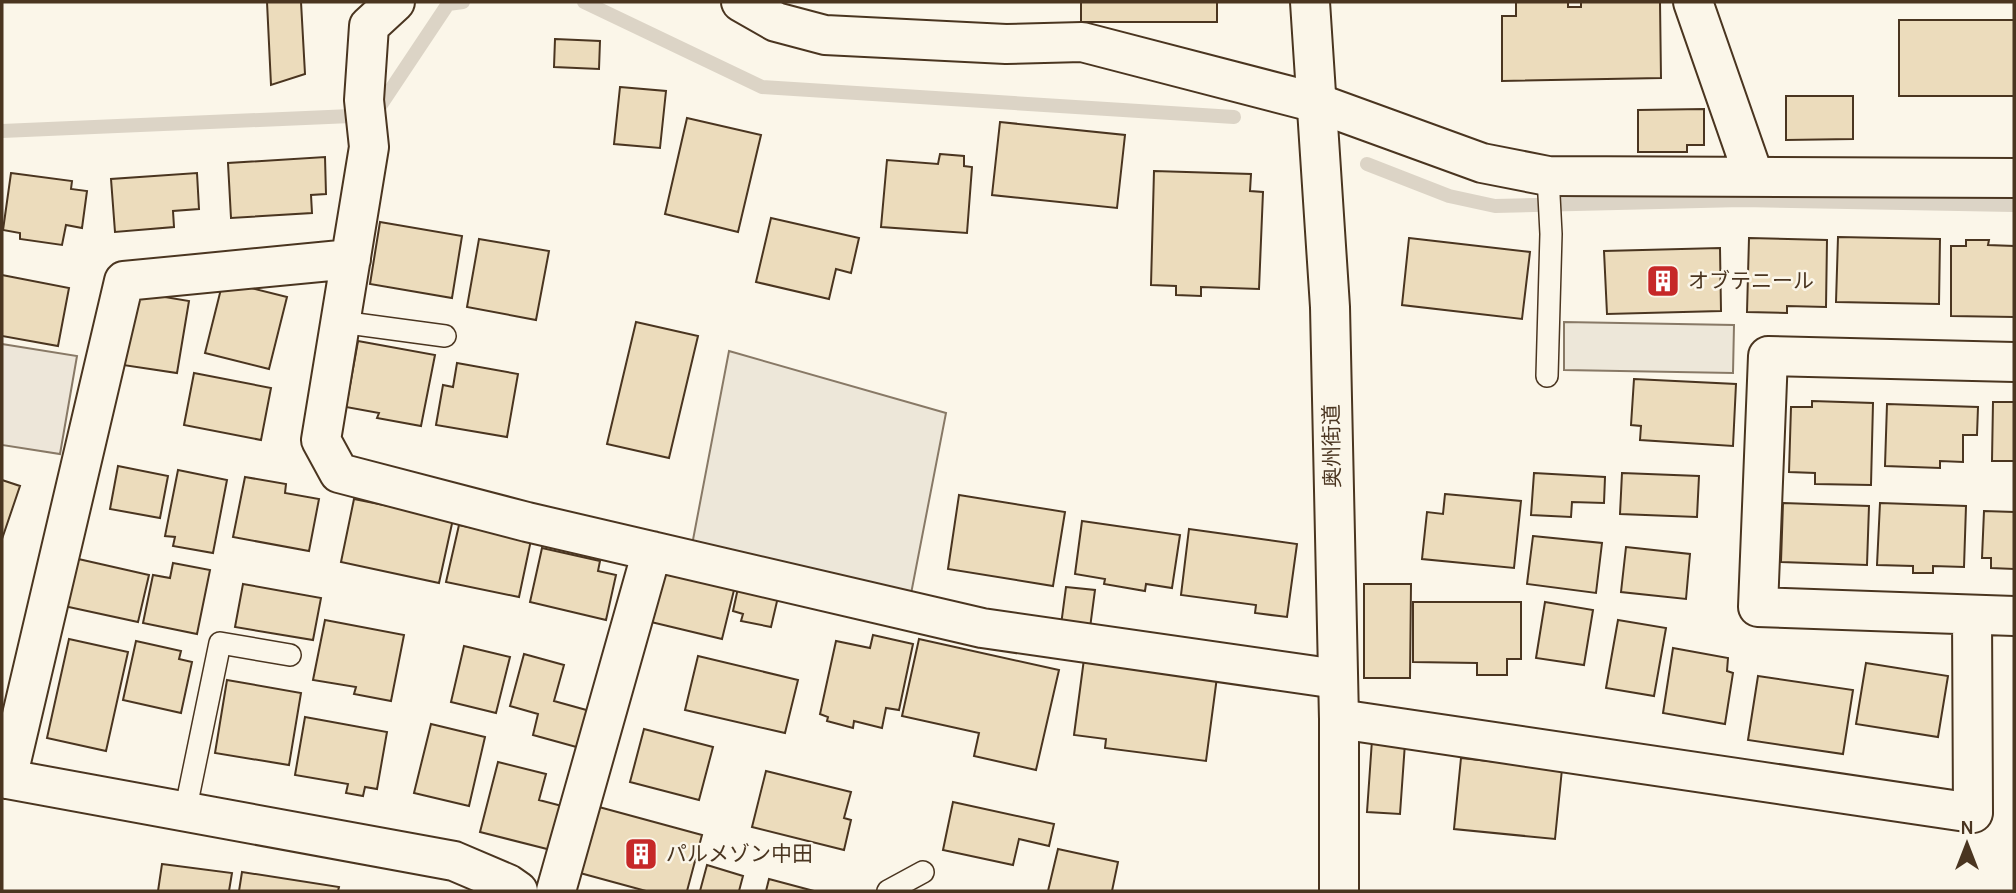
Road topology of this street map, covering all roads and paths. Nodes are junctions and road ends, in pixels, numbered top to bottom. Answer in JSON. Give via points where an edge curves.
{"nodes":[{"id":1,"x":395,"y":2,"type":"edge"},
{"id":2,"x":741,"y":2,"type":"edge"},
{"id":3,"x":808,"y":2,"type":"edge"},
{"id":4,"x":1310,"y":2,"type":"edge"},
{"id":5,"x":1693,"y":2,"type":"edge"},
{"id":6,"x":825,"y":35,"type":"junction"},
{"id":7,"x":1317,"y":103,"type":"junction"},
{"id":8,"x":1548,"y":176,"type":"junction"},
{"id":9,"x":1755,"y":177,"type":"junction"},
{"id":10,"x":2014,"y":178,"type":"edge"},
{"id":11,"x":351,"y":258,"type":"junction"},
{"id":12,"x":341,"y":322,"type":"junction"},
{"id":13,"x":445,"y":336,"type":"dead end"},
{"id":14,"x":2014,"y":362,"type":"edge"},
{"id":15,"x":1547,"y":376,"type":"dead end"},
{"id":16,"x":652,"y":551,"type":"junction"},
{"id":17,"x":1972,"y":615,"type":"junction"},
{"id":18,"x":2014,"y":616,"type":"edge"},
{"id":19,"x":290,"y":655,"type":"dead end"},
{"id":20,"x":1337,"y":679,"type":"junction"},
{"id":21,"x":1339,"y":719,"type":"junction"},
{"id":22,"x":4,"y":778,"type":"edge"},
{"id":23,"x":185,"y":812,"type":"junction"},
{"id":24,"x":923,"y":872,"type":"dead end"},
{"id":25,"x":518,"y":891,"type":"edge"},
{"id":26,"x":555,"y":891,"type":"edge"},
{"id":27,"x":888,"y":891,"type":"edge"},
{"id":28,"x":1339,"y":891,"type":"edge"}],
"edges":[{"from":1,"to":11,"type":"street","via":[[369,26],[364,100],[369,147]]},
{"from":2,"to":6,"type":"street","via":[[776,22]]},
{"from":3,"to":6,"type":"street"},
{"from":4,"to":7,"type":"street","name":"奥州街道"},
{"from":5,"to":9,"type":"street"},
{"from":6,"to":7,"type":"street","via":[[1006,44],[1082,42]]},
{"from":7,"to":8,"type":"street","via":[[1482,163]]},
{"from":7,"to":20,"type":"street","name":"奥州街道","via":[[1330,307]]},
{"from":8,"to":9,"type":"street"},
{"from":8,"to":15,"type":"lane"},
{"from":9,"to":10,"type":"street"},
{"from":11,"to":12,"type":"street"},
{"from":11,"to":22,"type":"street","via":[[124,281]]},
{"from":12,"to":13,"type":"lane"},
{"from":12,"to":16,"type":"street","via":[[321,440],[339,473]]},
{"from":14,"to":17,"type":"street","via":[[1768,356],[1758,607]]},
{"from":16,"to":20,"type":"street","via":[[982,628]]},
{"from":16,"to":26,"type":"street"},
{"from":17,"to":18,"type":"street"},
{"from":17,"to":21,"type":"street","via":[[1973,813]]},
{"from":19,"to":23,"type":"lane","via":[[220,643]]},
{"from":20,"to":21,"type":"street","name":"奥州街道"},
{"from":21,"to":28,"type":"street","name":"奥州街道"},
{"from":22,"to":23,"type":"street"},
{"from":23,"to":25,"type":"street","via":[[454,861]]},
{"from":24,"to":27,"type":"lane"}]}
